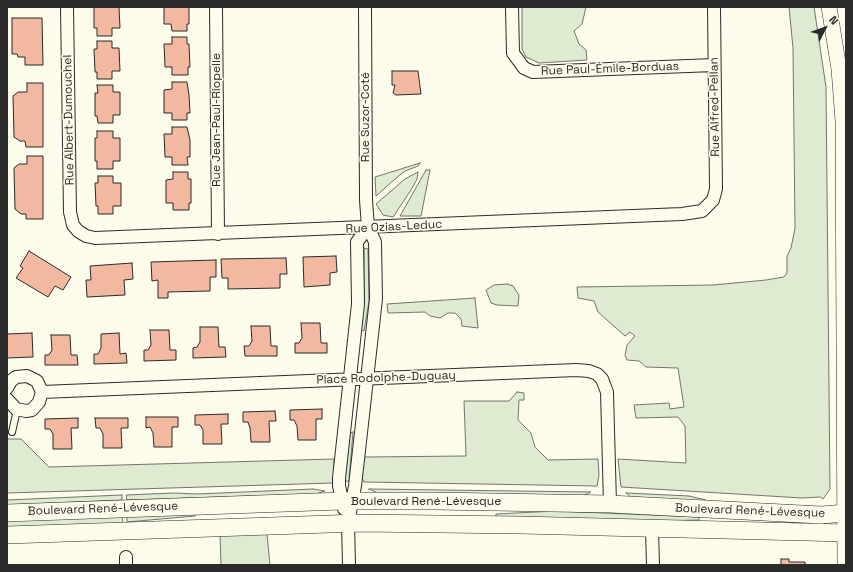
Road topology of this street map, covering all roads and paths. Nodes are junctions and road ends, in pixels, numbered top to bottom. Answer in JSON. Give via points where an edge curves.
{"nodes":[{"id":1,"x":67,"y":7,"type":"edge"},
{"id":2,"x":216,"y":7,"type":"edge"},
{"id":3,"x":365,"y":7,"type":"edge"},
{"id":4,"x":512,"y":7,"type":"edge"},
{"id":5,"x":714,"y":7,"type":"edge"},
{"id":6,"x":829,"y":7,"type":"edge"},
{"id":7,"x":714,"y":65,"type":"junction"},
{"id":8,"x":844,"y":121,"type":"edge"},
{"id":9,"x":709,"y":206,"type":"joint"},
{"id":10,"x":368,"y":227,"type":"junction"},
{"id":11,"x":78,"y":231,"type":"joint"},
{"id":12,"x":218,"y":234,"type":"junction"},
{"id":13,"x":355,"y":337,"type":"junction"},
{"id":14,"x":370,"y":338,"type":"junction"},
{"id":15,"x":367,"y":379,"type":"junction"},
{"id":16,"x":350,"y":380,"type":"junction"},
{"id":17,"x":7,"y":388,"type":"edge"},
{"id":18,"x":42,"y":392,"type":"junction"},
{"id":19,"x":7,"y":399,"type":"edge"},
{"id":20,"x":17,"y":410,"type":"junction"},
{"id":21,"x":345,"y":426,"type":"junction"},
{"id":22,"x":361,"y":427,"type":"junction"},
{"id":23,"x":12,"y":432,"type":"dead end"},
{"id":24,"x":347,"y":501,"type":"junction"},
{"id":25,"x":610,"y":504,"type":"junction"},
{"id":26,"x":7,"y":513,"type":"edge"},
{"id":27,"x":846,"y":513,"type":"edge"},
{"id":28,"x":348,"y":524,"type":"junction"},
{"id":29,"x":652,"y":529,"type":"junction"},
{"id":30,"x":846,"y":533,"type":"edge"},
{"id":31,"x":7,"y":535,"type":"edge"},
{"id":32,"x":349,"y":565,"type":"edge"},
{"id":33,"x":653,"y":565,"type":"edge"},
{"id":34,"x":845,"y":565,"type":"edge"}],
"edges":[{"from":1,"to":11,"type":"street","name":"Rue Albert-Dumouchel","via":[[70,212],[73,225]]},
{"from":2,"to":12,"type":"street","name":"Rue Jean-Paul-Riopelle"},
{"from":3,"to":10,"type":"street","name":"Rue Suzor-Coté"},
{"from":4,"to":7,"type":"street","name":"Rue Paul-Émile-Borduas","via":[[513,53],[524,68],[533,72]]},
{"from":5,"to":7,"type":"street","name":"Rue Alfred-Pellan"},
{"from":6,"to":8,"type":"street"},
{"from":7,"to":9,"type":"street","name":"Rue Alfred-Pellan","via":[[716,189]]},
{"from":8,"to":27,"type":"street"},
{"from":9,"to":10,"type":"street","name":"Rue Ozias-Leduc","via":[[697,213],[682,214]]},
{"from":10,"to":12,"type":"street","name":"Rue Ozias-Leduc"},
{"from":10,"to":13,"type":"street","name":"Rue Suzor-Coté","via":[[357,242],[358,304]]},
{"from":10,"to":14,"type":"street","name":"Rue Suzor-Coté","via":[[375,242],[376,299]]},
{"from":11,"to":12,"type":"street","name":"Rue Ozias-Leduc","via":[[96,238]]},
{"from":13,"to":14,"type":"street"},
{"from":13,"to":16,"type":"street","name":"Rue Suzor-Coté"},
{"from":14,"to":15,"type":"street","name":"Rue Suzor-Coté"},
{"from":15,"to":16,"type":"street","name":"Place Rodolphe-Duguay"},
{"from":15,"to":22,"type":"street","name":"Rue Suzor-Coté"},
{"from":15,"to":25,"type":"street","name":"Place Rodolphe-Duguay","via":[[576,370],[597,374],[602,378],[607,392]]},
{"from":16,"to":18,"type":"street","name":"Place Rodolphe-Duguay"},
{"from":16,"to":21,"type":"street","name":"Rue Suzor-Coté"},
{"from":17,"to":18,"type":"street","via":[[16,377],[27,376],[37,381]]},
{"from":18,"to":20,"type":"street","via":[[36,406],[26,411]]},
{"from":19,"to":20,"type":"street"},
{"from":20,"to":23,"type":"lane"},
{"from":21,"to":22,"type":"street"},
{"from":21,"to":24,"type":"street","name":"Rue Suzor-Coté","via":[[339,486]]},
{"from":22,"to":24,"type":"street","name":"Rue Suzor-Coté","via":[[355,486]]},
{"from":24,"to":25,"type":"main road","name":"Boulevard René-Lévesque"},
{"from":24,"to":26,"type":"main road","name":"Boulevard René-Lévesque"},
{"from":24,"to":28,"type":"street","name":"Rue Suzor-Coté"},
{"from":25,"to":27,"type":"main road","name":"Boulevard René-Lévesque","via":[[821,515]]},
{"from":27,"to":30,"type":"street"},
{"from":28,"to":29,"type":"main road","name":"Boulevard René-Lévesque"},
{"from":28,"to":31,"type":"main road","name":"Boulevard René-Lévesque"},
{"from":28,"to":32,"type":"street","name":"Rue Suzor-Coté"},
{"from":29,"to":30,"type":"main road","name":"Boulevard René-Lévesque"},
{"from":29,"to":33,"type":"street"},
{"from":30,"to":34,"type":"street"}]}
